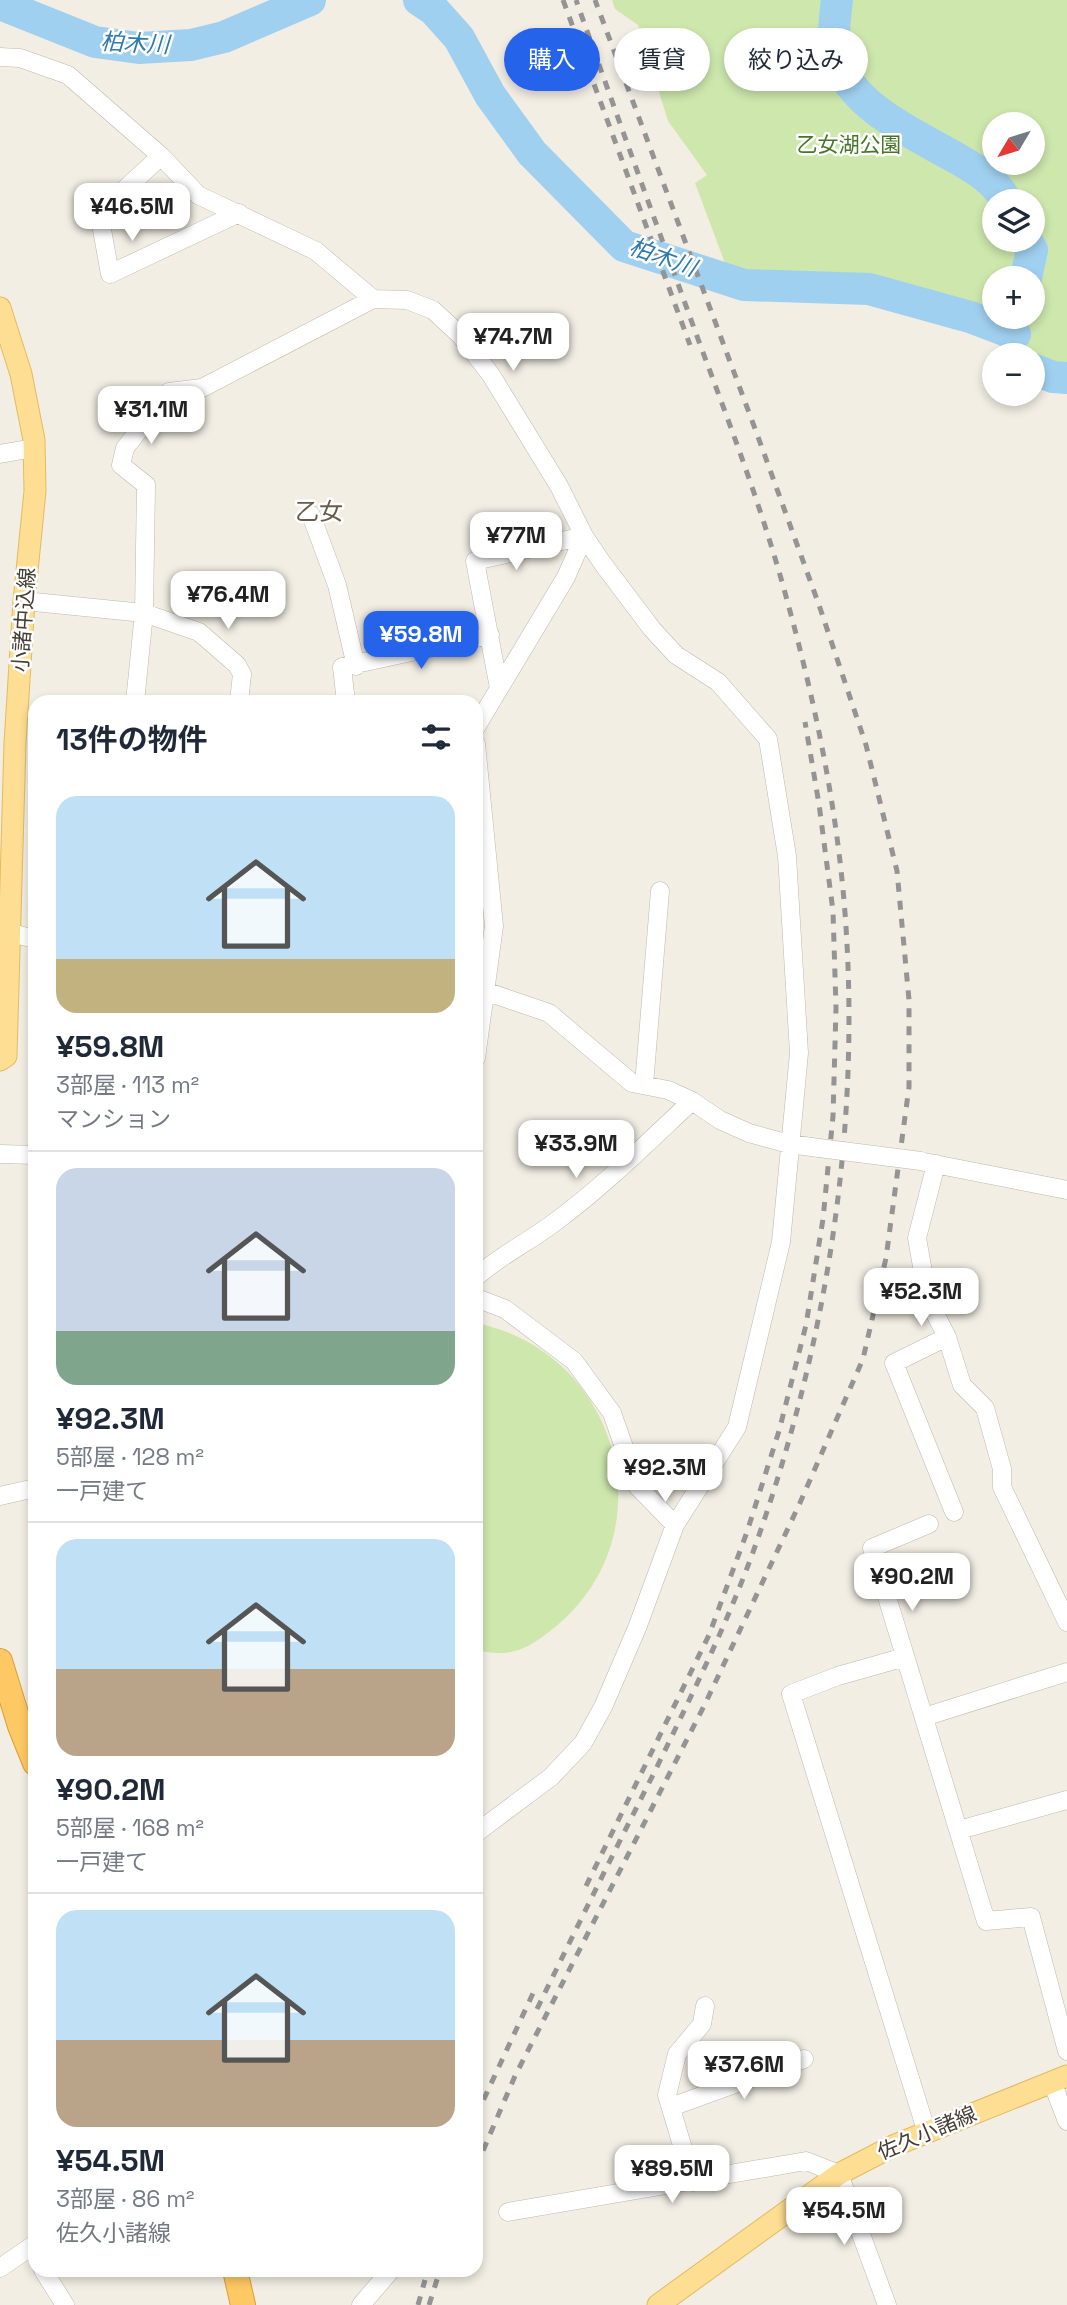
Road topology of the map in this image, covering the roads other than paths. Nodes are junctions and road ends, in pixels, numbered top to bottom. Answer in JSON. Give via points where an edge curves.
{"nodes":[{"id":1,"x":0,"y":57,"type":"edge"},
{"id":2,"x":161,"y":156,"type":"junction"},
{"id":3,"x":239,"y":213,"type":"junction"},
{"id":4,"x":373,"y":299,"type":"junction"},
{"id":5,"x":0,"y":307,"type":"edge"},
{"id":6,"x":34,"y":448,"type":"junction"},
{"id":7,"x":0,"y":454,"type":"edge"},
{"id":8,"x":311,"y":515,"type":"dead end"},
{"id":9,"x":584,"y":536,"type":"junction"},
{"id":10,"x":24,"y":601,"type":"junction"},
{"id":11,"x":144,"y":613,"type":"junction"},
{"id":12,"x":490,"y":635,"type":"junction"},
{"id":13,"x":356,"y":666,"type":"junction"},
{"id":14,"x":499,"y":688,"type":"junction"},
{"id":15,"x":136,"y":695,"type":"edge"},
{"id":16,"x":240,"y":695,"type":"edge"},
{"id":17,"x":345,"y":695,"type":"edge"},
{"id":18,"x":483,"y":715,"type":"edge"},
{"id":19,"x":483,"y":815,"type":"edge"},
{"id":20,"x":660,"y":891,"type":"dead end"},
{"id":21,"x":11,"y":933,"type":"junction"},
{"id":22,"x":28,"y":937,"type":"edge"},
{"id":23,"x":483,"y":979,"type":"edge"},
{"id":24,"x":483,"y":990,"type":"edge"},
{"id":25,"x":0,"y":1060,"type":"edge"},
{"id":26,"x":645,"y":1085,"type":"junction"},
{"id":27,"x":692,"y":1101,"type":"junction"},
{"id":28,"x":789,"y":1144,"type":"junction"},
{"id":29,"x":0,"y":1154,"type":"edge"},
{"id":30,"x":28,"y":1155,"type":"edge"},
{"id":31,"x":928,"y":1163,"type":"junction"},
{"id":32,"x":1067,"y":1191,"type":"edge"},
{"id":33,"x":483,"y":1271,"type":"edge"},
{"id":34,"x":483,"y":1301,"type":"edge"},
{"id":35,"x":947,"y":1336,"type":"junction"},
{"id":36,"x":28,"y":1490,"type":"edge"},
{"id":37,"x":0,"y":1496,"type":"edge"},
{"id":38,"x":954,"y":1512,"type":"dead end"},
{"id":39,"x":929,"y":1524,"type":"dead end"},
{"id":40,"x":675,"y":1525,"type":"junction"},
{"id":41,"x":1067,"y":1622,"type":"edge"},
{"id":42,"x":905,"y":1657,"type":"junction"},
{"id":43,"x":0,"y":1661,"type":"edge"},
{"id":44,"x":1067,"y":1671,"type":"edge"},
{"id":45,"x":924,"y":1717,"type":"junction"},
{"id":46,"x":28,"y":1746,"type":"edge"},
{"id":47,"x":1067,"y":1800,"type":"edge"},
{"id":48,"x":483,"y":1828,"type":"edge"},
{"id":49,"x":959,"y":1830,"type":"junction"},
{"id":50,"x":705,"y":2006,"type":"dead end"},
{"id":51,"x":1067,"y":2052,"type":"edge"},
{"id":52,"x":804,"y":2059,"type":"dead end"},
{"id":53,"x":1060,"y":2079,"type":"edge"},
{"id":54,"x":671,"y":2107,"type":"junction"},
{"id":55,"x":1067,"y":2121,"type":"edge"},
{"id":56,"x":927,"y":2133,"type":"junction"},
{"id":57,"x":839,"y":2174,"type":"junction"},
{"id":58,"x":693,"y":2182,"type":"junction"},
{"id":59,"x":508,"y":2212,"type":"dead end"},
{"id":60,"x":28,"y":2252,"type":"edge"},
{"id":61,"x":0,"y":2268,"type":"edge"},
{"id":62,"x":47,"y":2277,"type":"edge"},
{"id":63,"x":236,"y":2277,"type":"edge"},
{"id":64,"x":385,"y":2277,"type":"edge"},
{"id":65,"x":238,"y":2302,"type":"edge"},
{"id":66,"x":65,"y":2305,"type":"edge"},
{"id":67,"x":361,"y":2305,"type":"edge"},
{"id":68,"x":659,"y":2305,"type":"edge"},
{"id":69,"x":887,"y":2305,"type":"edge"}],
"edges":[{"from":1,"to":2,"type":"street","via":[[20,58],[68,75]]},
{"from":2,"to":3,"type":"street","via":[[198,195]]},
{"from":2,"to":3,"type":"street","via":[[99,213],[110,274]]},
{"from":3,"to":4,"type":"street","via":[[316,251]]},
{"from":4,"to":9,"type":"street","via":[[407,300],[433,310],[461,336],[559,486]]},
{"from":4,"to":11,"type":"street","via":[[202,388],[169,392],[125,448],[121,465],[146,485]]},
{"from":5,"to":6,"type":"main road","name":"小諸中込線","via":[[21,374]]},
{"from":6,"to":7,"type":"street"},
{"from":6,"to":10,"type":"main road","name":"小諸中込線","via":[[35,491]]},
{"from":8,"to":13,"type":"street","via":[[337,585]]},
{"from":9,"to":12,"type":"street","via":[[475,562]]},
{"from":9,"to":14,"type":"street","via":[[566,577]]},
{"from":9,"to":28,"type":"street","via":[[652,629],[676,654],[718,682],[768,739],[787,856],[794,949],[799,1053]]},
{"from":10,"to":11,"type":"street"},
{"from":10,"to":21,"type":"main road","name":"小諸中込線"},
{"from":11,"to":15,"type":"street"},
{"from":11,"to":16,"type":"street","via":[[200,632],[237,664],[242,674]]},
{"from":12,"to":13,"type":"street"},
{"from":12,"to":14,"type":"street"},
{"from":13,"to":17,"type":"street","via":[[342,667]]},
{"from":14,"to":18,"type":"street"},
{"from":19,"to":23,"type":"street","via":[[494,926]]},
{"from":20,"to":26,"type":"street"},
{"from":21,"to":22,"type":"street"},
{"from":21,"to":25,"type":"main road","name":"小諸中込線","via":[[6,1056]]},
{"from":24,"to":26,"type":"street","via":[[549,1013],[632,1083]]},
{"from":26,"to":27,"type":"street"},
{"from":27,"to":28,"type":"street","via":[[749,1133]]},
{"from":27,"to":33,"type":"street","via":[[555,1223]]},
{"from":28,"to":31,"type":"street","bridge":true},
{"from":28,"to":40,"type":"street","via":[[781,1242],[737,1427]]},
{"from":29,"to":30,"type":"street"},
{"from":31,"to":32,"type":"street"},
{"from":31,"to":35,"type":"street","via":[[918,1238],[928,1300]]},
{"from":34,"to":40,"type":"street","via":[[505,1309],[574,1361],[612,1413],[638,1488]]},
{"from":35,"to":38,"type":"street","via":[[894,1363]]},
{"from":35,"to":41,"type":"street","via":[[962,1385],[985,1408],[1002,1469],[1002,1487]]},
{"from":36,"to":37,"type":"street"},
{"from":39,"to":42,"type":"street","via":[[872,1548]]},
{"from":40,"to":48,"type":"street","via":[[638,1629],[583,1743],[551,1777]]},
{"from":42,"to":45,"type":"street"},
{"from":42,"to":56,"type":"street","via":[[791,1694]]},
{"from":43,"to":46,"type":"highway"},
{"from":44,"to":45,"type":"street"},
{"from":45,"to":49,"type":"street"},
{"from":47,"to":49,"type":"street"},
{"from":49,"to":51,"type":"street","via":[[986,1921],[1031,1917]]},
{"from":50,"to":54,"type":"street","via":[[702,2024],[677,2054],[667,2095]]},
{"from":52,"to":54,"type":"street"},
{"from":53,"to":55,"type":"street"},
{"from":53,"to":56,"type":"main road","name":"佐久小諸線"},
{"from":54,"to":58,"type":"street"},
{"from":56,"to":57,"type":"main road","name":"佐久小諸線"},
{"from":57,"to":58,"type":"street","via":[[806,2161]]},
{"from":57,"to":68,"type":"main road","name":"佐久小諸線"},
{"from":57,"to":69,"type":"street"},
{"from":58,"to":59,"type":"street"},
{"from":60,"to":61,"type":"street"},
{"from":62,"to":66,"type":"street"},
{"from":63,"to":65,"type":"highway"},
{"from":64,"to":67,"type":"street"}]}
